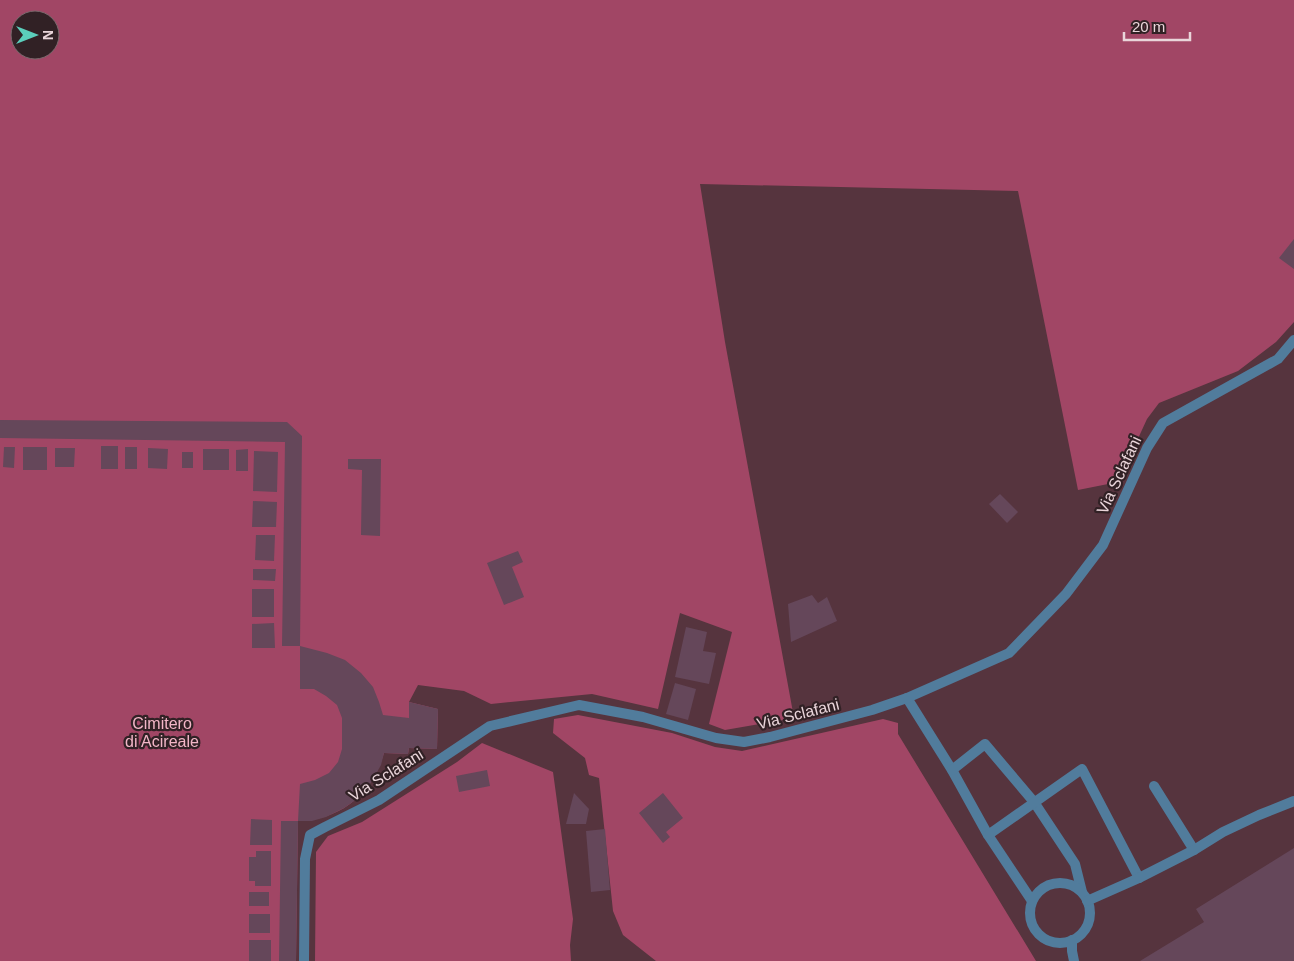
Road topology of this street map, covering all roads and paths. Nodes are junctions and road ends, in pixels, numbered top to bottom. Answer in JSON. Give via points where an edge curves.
{"nodes":[{"id":1,"x":1294,"y":340,"type":"edge"},
{"id":2,"x":907,"y":698,"type":"junction"},
{"id":3,"x":952,"y":770,"type":"junction"},
{"id":4,"x":1154,"y":786,"type":"dead end"},
{"id":5,"x":1294,"y":800,"type":"edge"},
{"id":6,"x":1034,"y":802,"type":"junction"},
{"id":7,"x":988,"y":835,"type":"junction"},
{"id":8,"x":1194,"y":850,"type":"junction"},
{"id":9,"x":1139,"y":878,"type":"junction"},
{"id":10,"x":1084,"y":896,"type":"junction"},
{"id":11,"x":1032,"y":902,"type":"junction"},
{"id":12,"x":1072,"y":940,"type":"junction"},
{"id":13,"x":304,"y":961,"type":"edge"},
{"id":14,"x":1074,"y":961,"type":"edge"}],
"edges":[{"from":1,"to":2,"type":"street","name":"Via Sclafani","via":[[1278,359],[1163,423],[1147,448],[1103,545],[1066,594],[1009,653]]},
{"from":2,"to":3,"type":"street"},
{"from":2,"to":13,"type":"street","name":"Via Sclafani","via":[[744,742],[579,705],[490,726],[379,800],[310,835],[306,859]]},
{"from":3,"to":6,"type":"street","via":[[985,744]]},
{"from":3,"to":7,"type":"street"},
{"from":4,"to":8,"type":"street"},
{"from":5,"to":8,"type":"street","via":[[1230,829]]},
{"from":6,"to":7,"type":"street"},
{"from":6,"to":9,"type":"street","via":[[1082,769]]},
{"from":6,"to":10,"type":"street","via":[[1075,864]]},
{"from":7,"to":11,"type":"street"},
{"from":8,"to":9,"type":"street"},
{"from":9,"to":10,"type":"street"},
{"from":10,"to":11,"type":"street","via":[[1074,886],[1055,883],[1037,893]]},
{"from":10,"to":12,"type":"street","via":[[1089,919],[1086,928]]},
{"from":11,"to":12,"type":"street","via":[[1032,921],[1043,937],[1052,941]]},
{"from":12,"to":14,"type":"street"}]}
